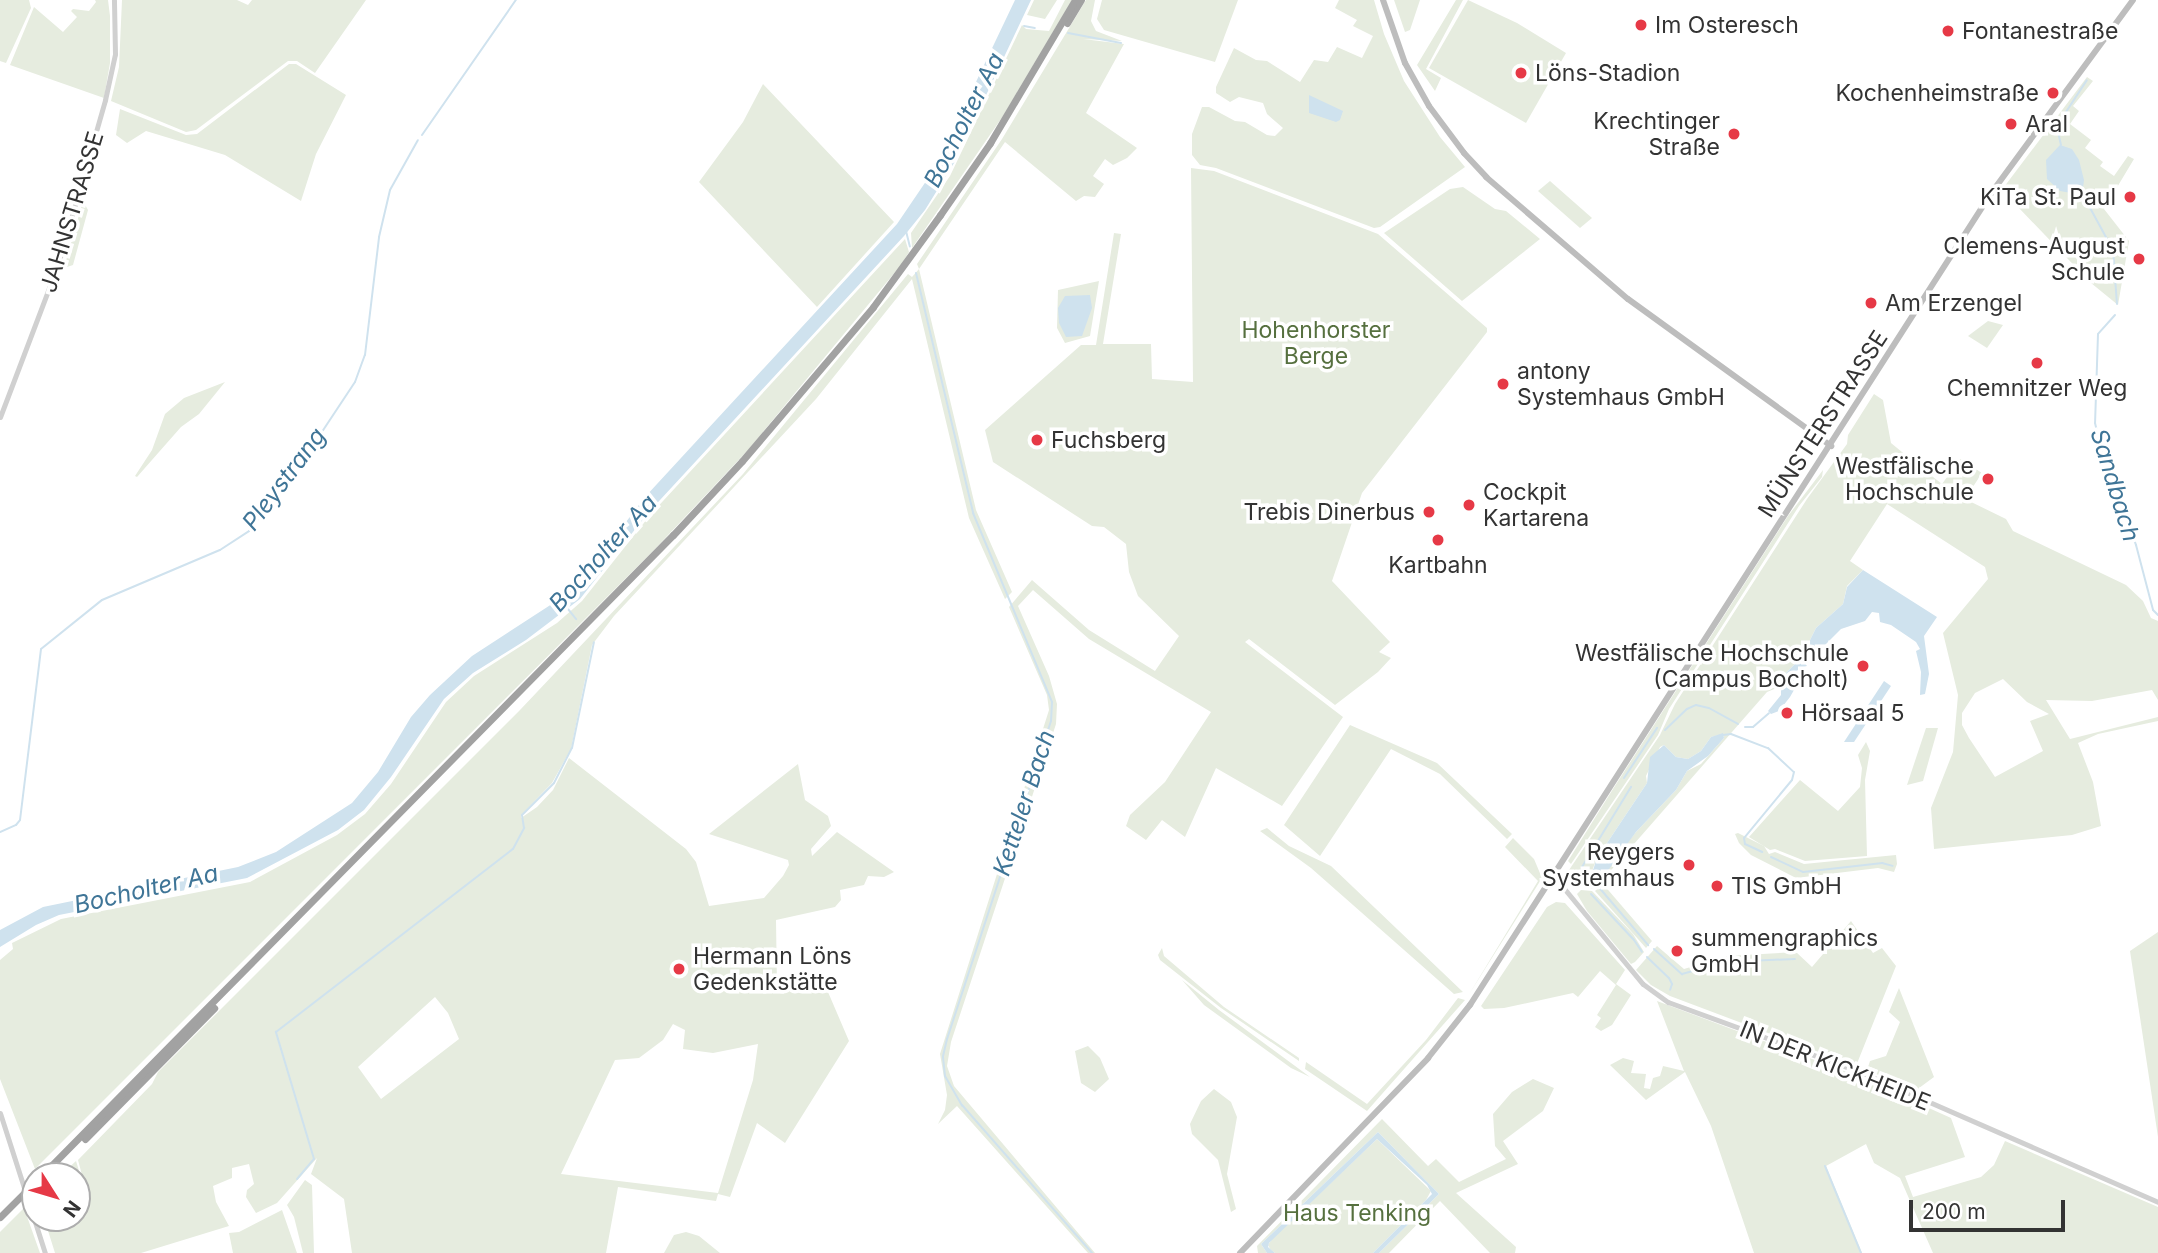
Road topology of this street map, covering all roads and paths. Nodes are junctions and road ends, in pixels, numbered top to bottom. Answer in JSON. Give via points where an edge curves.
{"nodes":[{"id":1,"x":114,"y":0,"type":"edge"},
{"id":2,"x":1075,"y":0,"type":"edge"},
{"id":3,"x":1081,"y":0,"type":"edge"},
{"id":4,"x":1383,"y":0,"type":"edge"},
{"id":5,"x":2133,"y":0,"type":"edge"},
{"id":6,"x":0,"y":417,"type":"edge"},
{"id":7,"x":1831,"y":446,"type":"junction"},
{"id":8,"x":1553,"y":875,"type":"junction"},
{"id":9,"x":0,"y":1114,"type":"edge"},
{"id":10,"x":55,"y":1162,"type":"edge"},
{"id":11,"x":61,"y":1162,"type":"edge"},
{"id":12,"x":21,"y":1179,"type":"edge"},
{"id":13,"x":21,"y":1196,"type":"edge"},
{"id":14,"x":21,"y":1202,"type":"edge"},
{"id":15,"x":2158,"y":1202,"type":"edge"},
{"id":16,"x":0,"y":1217,"type":"edge"},
{"id":17,"x":0,"y":1223,"type":"edge"},
{"id":18,"x":39,"y":1232,"type":"edge"},
{"id":19,"x":46,"y":1253,"type":"edge"},
{"id":20,"x":1240,"y":1253,"type":"edge"}],
"edges":[{"from":1,"to":6,"type":"street","name":"JAHNSTRASSE","via":[[115,54],[105,100],[58,264]]},
{"from":2,"to":10,"type":"highway","via":[[990,143],[940,215],[873,307],[742,461]]},
{"from":3,"to":11,"type":"highway","via":[[945,215],[876,309],[782,423],[657,557]]},
{"from":4,"to":7,"type":"main road","via":[[1405,63],[1429,106],[1486,177],[1628,299]]},
{"from":5,"to":7,"type":"main road","name":"MÜNSTERSTRASSE","via":[[2018,154]]},
{"from":7,"to":8,"type":"main road","name":"MÜNSTERSTRASSE"},
{"from":8,"to":15,"type":"street","name":"IN DER KICKHEIDE","via":[[1644,986],[1668,1002],[1857,1071]]},
{"from":8,"to":20,"type":"main road","name":"MÜNSTERSTRASSE","via":[[1470,1005],[1428,1059]]},
{"from":9,"to":12,"type":"street"},
{"from":13,"to":16,"type":"highway"},
{"from":14,"to":17,"type":"highway"},
{"from":18,"to":19,"type":"street"}]}
